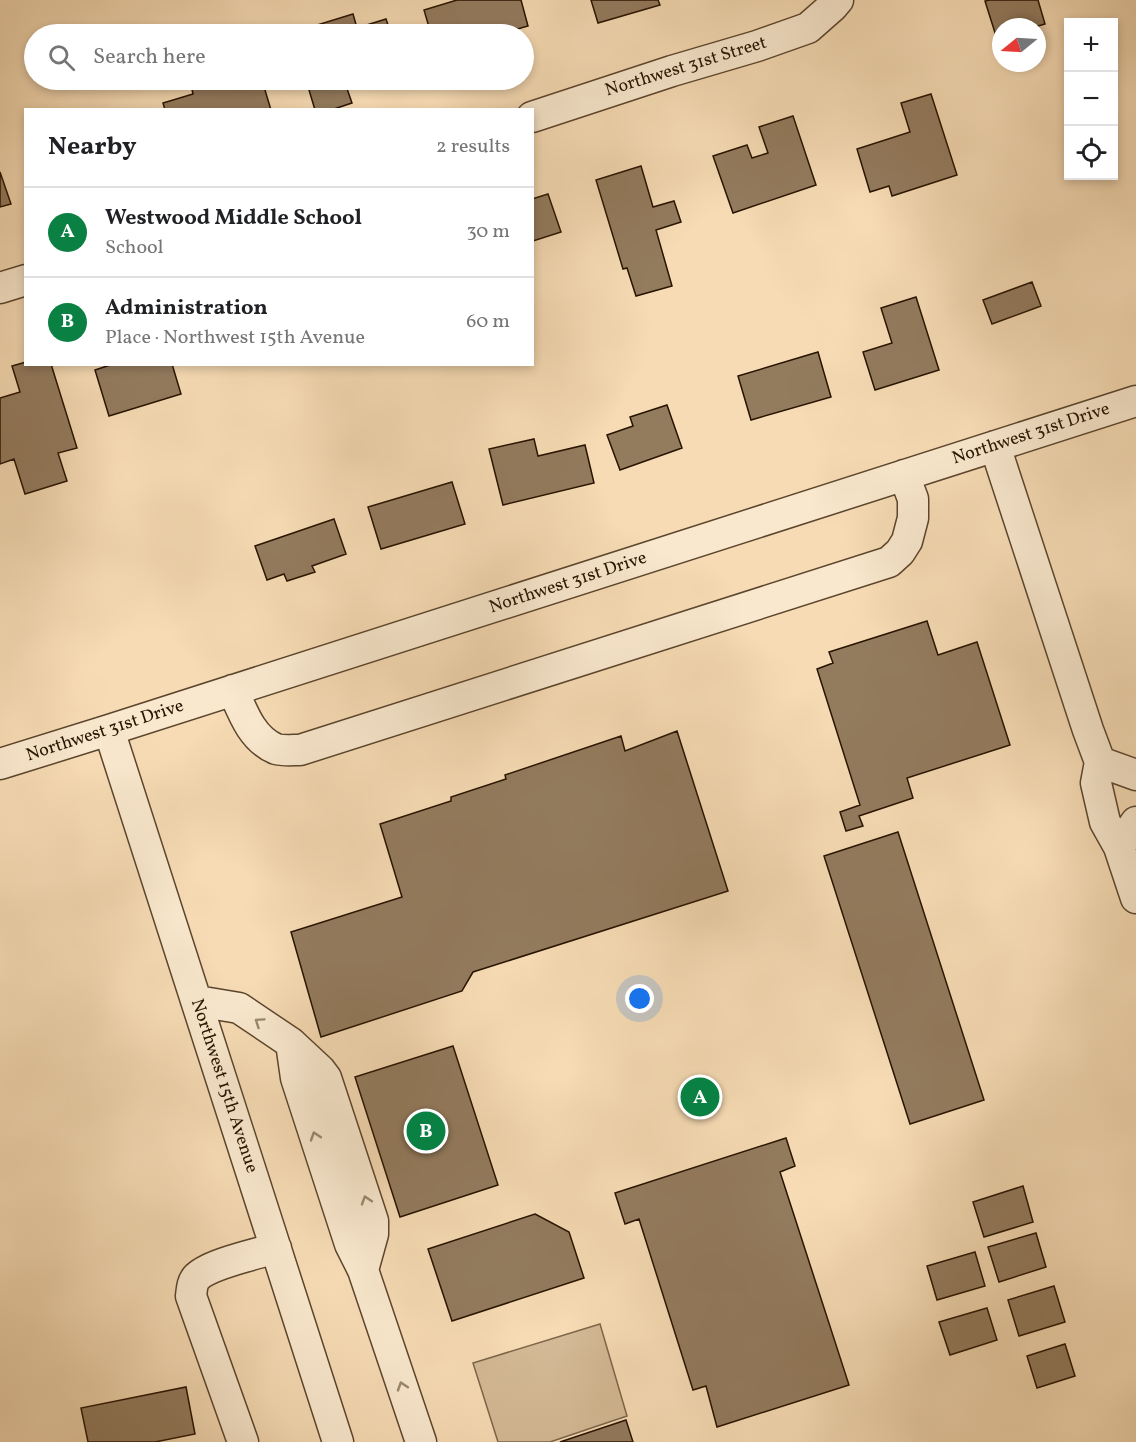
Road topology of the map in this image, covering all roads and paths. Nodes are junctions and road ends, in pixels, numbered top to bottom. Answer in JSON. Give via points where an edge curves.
{"nodes":[{"id":1,"x":836,"y":3,"type":"edge"},
{"id":2,"x":534,"y":116,"type":"edge"},
{"id":3,"x":24,"y":281,"type":"edge"},
{"id":4,"x":0,"y":288,"type":"edge"},
{"id":5,"x":1136,"y":401,"type":"edge"},
{"id":6,"x":995,"y":446,"type":"junction"},
{"id":7,"x":903,"y":475,"type":"junction"},
{"id":8,"x":233,"y":690,"type":"junction"},
{"id":9,"x":109,"y":730,"type":"junction"},
{"id":10,"x":1100,"y":762,"type":"junction"},
{"id":11,"x":0,"y":764,"type":"edge"},
{"id":12,"x":1136,"y":775,"type":"edge"},
{"id":13,"x":1136,"y":822,"type":"edge"},
{"id":14,"x":1119,"y":847,"type":"junction"},
{"id":15,"x":1136,"y":898,"type":"edge"},
{"id":16,"x":197,"y":1001,"type":"junction"},
{"id":17,"x":276,"y":1248,"type":"junction"},
{"id":18,"x":243,"y":1442,"type":"edge"},
{"id":19,"x":338,"y":1442,"type":"edge"},
{"id":20,"x":420,"y":1442,"type":"edge"}],
"edges":[{"from":1,"to":2,"type":"street","name":"Northwest 31st Street","via":[[808,28]]},
{"from":3,"to":4,"type":"street"},
{"from":5,"to":6,"type":"street","name":"Northwest 31st Drive"},
{"from":6,"to":7,"type":"street","name":"Northwest 31st Drive"},
{"from":6,"to":10,"type":"street"},
{"from":7,"to":8,"type":"street","name":"Northwest 31st Drive"},
{"from":7,"to":8,"type":"street","via":[[913,499],[913,518],[907,541],[889,562],[300,750],[278,750],[258,738]]},
{"from":8,"to":9,"type":"street","name":"Northwest 31st Drive"},
{"from":9,"to":11,"type":"street","name":"Northwest 31st Drive"},
{"from":9,"to":16,"type":"street","name":"Northwest 15th Avenue"},
{"from":10,"to":12,"type":"street"},
{"from":10,"to":14,"type":"street","via":[[1096,783],[1105,822]]},
{"from":13,"to":14,"type":"street"},
{"from":14,"to":15,"type":"street"},
{"from":16,"to":17,"type":"street","name":"Northwest 15th Avenue"},
{"from":20,"to":16,"type":"street","one_way":true,"via":[[363,1270],[373,1221],[326,1078],[291,1043],[239,1008]]},
{"from":17,"to":18,"type":"street","via":[[212,1268],[196,1277],[192,1286],[191,1296]]},
{"from":17,"to":19,"type":"street","name":"Northwest 15th Avenue"}]}
